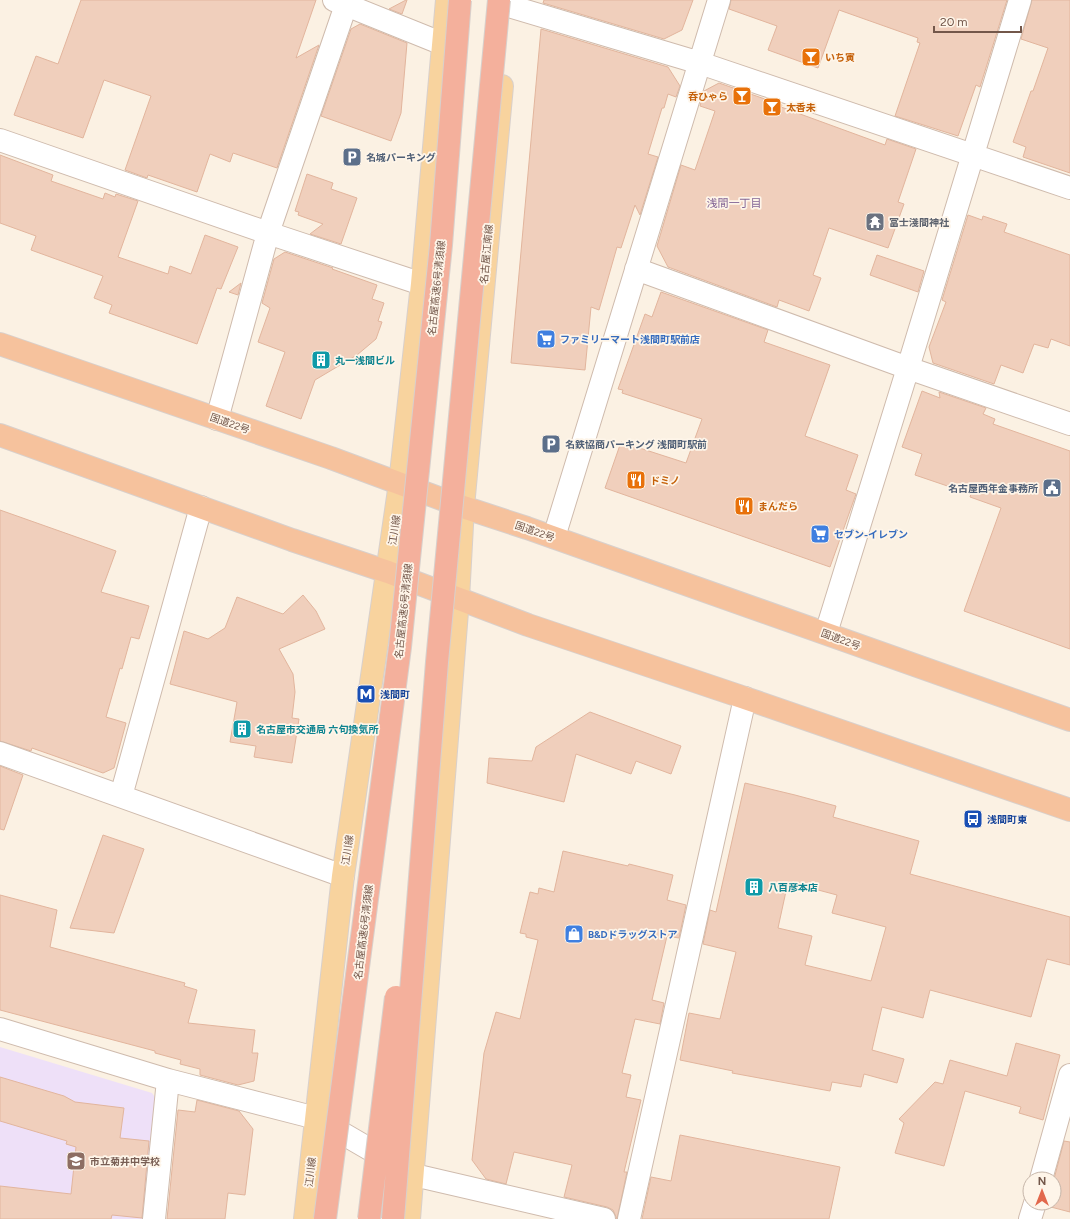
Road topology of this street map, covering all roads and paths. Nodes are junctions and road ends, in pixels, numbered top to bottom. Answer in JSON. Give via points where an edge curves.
{"nodes":[{"id":1,"x":447,"y":0,"type":"edge"},
{"id":2,"x":460,"y":0,"type":"edge"},
{"id":3,"x":719,"y":0,"type":"edge"},
{"id":4,"x":1020,"y":0,"type":"edge"},
{"id":5,"x":506,"y":2,"type":"edge"},
{"id":6,"x":339,"y":3,"type":"edge"},
{"id":7,"x":443,"y":44,"type":"junction"},
{"id":8,"x":700,"y":63,"type":"junction"},
{"id":9,"x":0,"y":140,"type":"edge"},
{"id":10,"x":973,"y":156,"type":"junction"},
{"id":11,"x":1070,"y":188,"type":"edge"},
{"id":12,"x":268,"y":234,"type":"junction"},
{"id":13,"x":636,"y":269,"type":"junction"},
{"id":14,"x":422,"y":284,"type":"junction"},
{"id":15,"x":0,"y":344,"type":"edge"},
{"id":16,"x":908,"y":368,"type":"junction"},
{"id":17,"x":217,"y":419,"type":"junction"},
{"id":18,"x":1070,"y":424,"type":"edge"},
{"id":19,"x":0,"y":435,"type":"edge"},
{"id":20,"x":400,"y":483,"type":"junction"},
{"id":21,"x":202,"y":507,"type":"junction"},
{"id":22,"x":463,"y":507,"type":"junction"},
{"id":23,"x":554,"y":537,"type":"junction"},
{"id":24,"x":388,"y":572,"type":"junction"},
{"id":25,"x":458,"y":599,"type":"junction"},
{"id":26,"x":826,"y":633,"type":"junction"},
{"id":27,"x":400,"y":647,"type":"junction"},
{"id":28,"x":437,"y":662,"type":"junction"},
{"id":29,"x":745,"y":698,"type":"junction"},
{"id":30,"x":1070,"y":720,"type":"edge"},
{"id":31,"x":0,"y":753,"type":"edge"},
{"id":32,"x":121,"y":796,"type":"junction"},
{"id":33,"x":1070,"y":810,"type":"edge"},
{"id":34,"x":344,"y":876,"type":"junction"},
{"id":35,"x":0,"y":1029,"type":"edge"},
{"id":36,"x":1070,"y":1075,"type":"edge"},
{"id":37,"x":168,"y":1080,"type":"junction"},
{"id":38,"x":316,"y":1118,"type":"junction"},
{"id":39,"x":1043,"y":1171,"type":"edge"},
{"id":40,"x":414,"y":1176,"type":"junction"},
{"id":41,"x":154,"y":1219,"type":"edge"},
{"id":42,"x":305,"y":1219,"type":"edge"},
{"id":43,"x":326,"y":1219,"type":"edge"},
{"id":44,"x":341,"y":1219,"type":"edge"},
{"id":45,"x":369,"y":1219,"type":"edge"},
{"id":46,"x":393,"y":1219,"type":"edge"},
{"id":47,"x":409,"y":1219,"type":"edge"},
{"id":48,"x":604,"y":1219,"type":"edge"},
{"id":49,"x":629,"y":1219,"type":"edge"}],
"edges":[{"from":1,"to":7,"type":"main road"},
{"from":2,"to":27,"type":"highway","name":"名古屋高速6号清須線","bridge":true,"via":[[441,245]]},
{"from":3,"to":8,"type":"street"},
{"from":4,"to":10,"type":"street"},
{"from":5,"to":8,"type":"street"},
{"from":5,"to":22,"type":"main road","name":"名古屋江南線"},
{"from":5,"to":28,"type":"highway","bridge":true},
{"from":6,"to":7,"type":"street"},
{"from":6,"to":12,"type":"street"},
{"from":7,"to":14,"type":"main road"},
{"from":8,"to":10,"type":"street"},
{"from":8,"to":13,"type":"street"},
{"from":9,"to":12,"type":"street"},
{"from":10,"to":11,"type":"street"},
{"from":10,"to":16,"type":"street"},
{"from":12,"to":14,"type":"street"},
{"from":12,"to":17,"type":"street"},
{"from":13,"to":16,"type":"street"},
{"from":13,"to":23,"type":"street"},
{"from":14,"to":20,"type":"main road"},
{"from":15,"to":17,"type":"highway","name":"国道22号"},
{"from":16,"to":18,"type":"street"},
{"from":16,"to":26,"type":"street"},
{"from":17,"to":20,"type":"highway","name":"国道22号"},
{"from":19,"to":21,"type":"highway"},
{"from":20,"to":22,"type":"highway","name":"国道22号"},
{"from":20,"to":24,"type":"main road","name":"江川線"},
{"from":21,"to":24,"type":"highway"},
{"from":21,"to":32,"type":"street"},
{"from":22,"to":23,"type":"highway","name":"国道22号"},
{"from":22,"to":25,"type":"main road"},
{"from":23,"to":26,"type":"highway","name":"国道22号"},
{"from":24,"to":25,"type":"highway"},
{"from":24,"to":34,"type":"main road","name":"江川線"},
{"from":25,"to":29,"type":"highway","via":[[528,626]]},
{"from":25,"to":40,"type":"main road"},
{"from":26,"to":30,"type":"highway","name":"国道22号"},
{"from":27,"to":43,"type":"highway","name":"名古屋高速6号清須線","bridge":true},
{"from":27,"to":44,"type":"highway","bridge":true,"via":[[377,901]]},
{"from":28,"to":45,"type":"highway","bridge":true},
{"from":28,"to":46,"type":"highway","bridge":true},
{"from":29,"to":33,"type":"highway"},
{"from":29,"to":49,"type":"street"},
{"from":31,"to":32,"type":"street"},
{"from":32,"to":34,"type":"street"},
{"from":34,"to":38,"type":"main road","name":"江川線"},
{"from":35,"to":37,"type":"street"},
{"from":36,"to":39,"type":"street"},
{"from":37,"to":38,"type":"street"},
{"from":37,"to":41,"type":"street"},
{"from":38,"to":40,"type":"street"},
{"from":38,"to":42,"type":"main road","name":"江川線"},
{"from":40,"to":47,"type":"main road"},
{"from":40,"to":48,"type":"street"}]}
